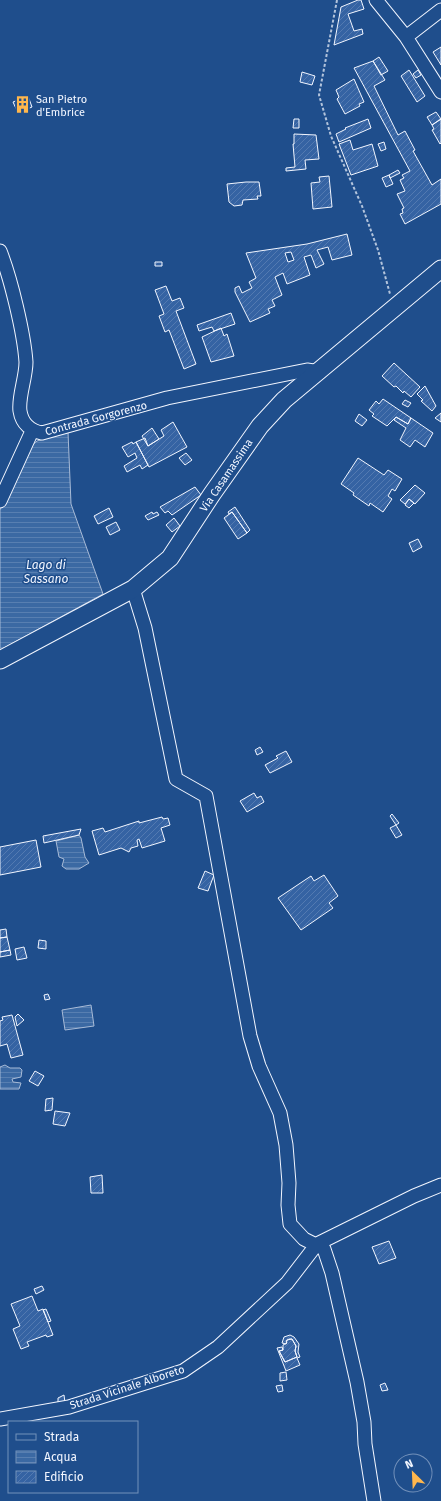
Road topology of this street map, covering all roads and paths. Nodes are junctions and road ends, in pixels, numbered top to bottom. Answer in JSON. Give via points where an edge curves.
{"nodes":[{"id":1,"x":337,"y":0,"type":"edge"},
{"id":2,"x":376,"y":0,"type":"edge"},
{"id":3,"x":441,"y":10,"type":"edge"},
{"id":4,"x":406,"y":37,"type":"junction"},
{"id":5,"x":441,"y":92,"type":"edge"},
{"id":6,"x":0,"y":252,"type":"edge"},
{"id":7,"x":441,"y":269,"type":"edge"},
{"id":8,"x":394,"y":309,"type":"junction"},
{"id":9,"x":320,"y":372,"type":"junction"},
{"id":10,"x":32,"y":431,"type":"junction"},
{"id":11,"x":0,"y":501,"type":"edge"},
{"id":12,"x":133,"y":588,"type":"junction"},
{"id":13,"x":0,"y":660,"type":"edge"},
{"id":14,"x":441,"y":1185,"type":"edge"},
{"id":15,"x":320,"y":1242,"type":"junction"},
{"id":16,"x":0,"y":1419,"type":"edge"},
{"id":17,"x":374,"y":1501,"type":"edge"}],
"edges":[{"from":1,"to":8,"type":"path","via":[[319,95],[331,136],[378,250]]},
{"from":2,"to":4,"type":"street"},
{"from":3,"to":4,"type":"street"},
{"from":4,"to":5,"type":"street"},
{"from":6,"to":10,"type":"street","name":"Contrada Gorgorenzo","via":[[18,315],[26,362],[20,411],[25,424]]},
{"from":7,"to":8,"type":"main road","name":"Via Casamassima"},
{"from":8,"to":9,"type":"main road","name":"Via Casamassima"},
{"from":9,"to":10,"type":"street","name":"Contrada Gorgorenzo","via":[[299,371],[168,398],[42,433]]},
{"from":9,"to":12,"type":"main road","name":"Via Casamassima","via":[[284,400],[260,426],[170,558]]},
{"from":10,"to":11,"type":"street"},
{"from":12,"to":13,"type":"main road","name":"Via Casamassima"},
{"from":12,"to":15,"type":"street","via":[[145,628],[176,779],[206,796],[250,1036],[259,1066],[280,1113],[286,1145],[290,1224],[304,1239]]},
{"from":14,"to":15,"type":"street"},
{"from":15,"to":16,"type":"street","name":"Strada Vicinale Alboreto","via":[[287,1283],[218,1347],[183,1371],[69,1406]]},
{"from":15,"to":17,"type":"street","via":[[332,1273],[354,1368]]}]}
